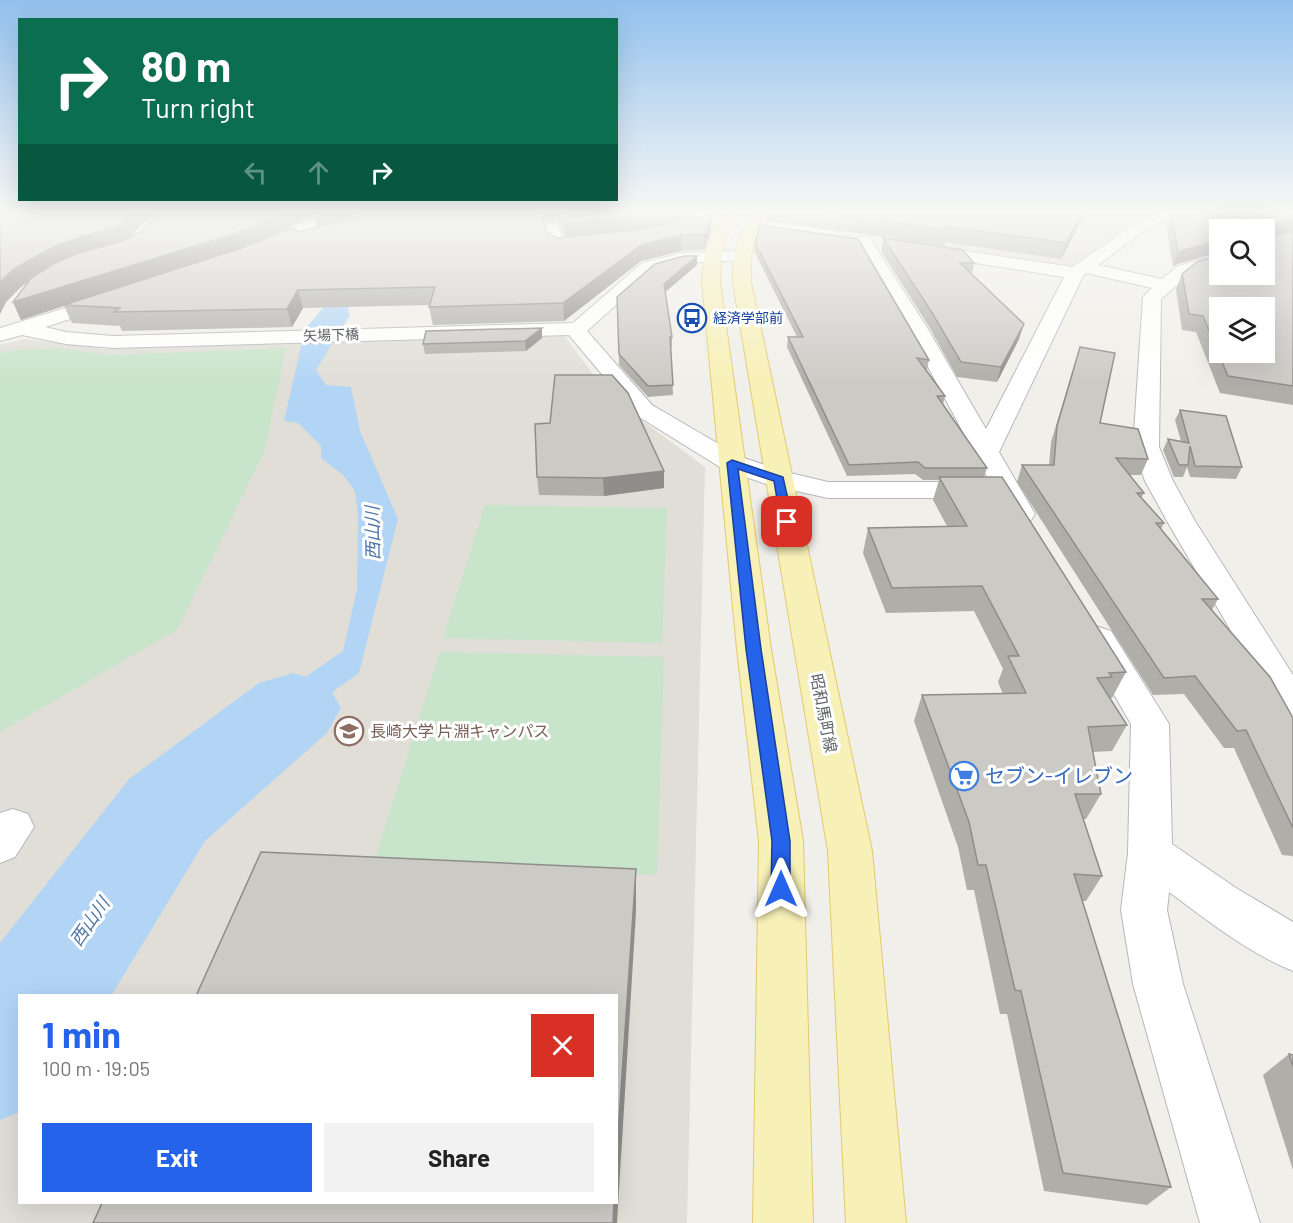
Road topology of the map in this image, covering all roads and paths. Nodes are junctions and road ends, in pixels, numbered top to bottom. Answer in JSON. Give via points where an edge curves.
{"nodes":[{"id":1,"x":645,"y":270,"type":"edge"},
{"id":2,"x":715,"y":270,"type":"edge"},
{"id":3,"x":739,"y":270,"type":"edge"},
{"id":4,"x":882,"y":270,"type":"edge"},
{"id":5,"x":1079,"y":270,"type":"joint"},
{"id":6,"x":1184,"y":270,"type":"edge"},
{"id":7,"x":1165,"y":285,"type":"junction"},
{"id":8,"x":126,"y":295,"type":"edge"},
{"id":9,"x":11,"y":310,"type":"edge"},
{"id":10,"x":578,"y":329,"type":"junction"},
{"id":11,"x":11,"y":332,"type":"edge"},
{"id":12,"x":986,"y":453,"type":"junction"},
{"id":13,"x":732,"y":463,"type":"junction"},
{"id":14,"x":779,"y":479,"type":"junction"},
{"id":15,"x":1005,"y":490,"type":"junction"},
{"id":16,"x":1037,"y":540,"type":"edge"},
{"id":17,"x":1082,"y":610,"type":"edge"},
{"id":18,"x":1293,"y":705,"type":"edge"},
{"id":19,"x":1150,"y":853,"type":"junction"},
{"id":20,"x":1293,"y":948,"type":"edge"},
{"id":21,"x":783,"y":1223,"type":"edge"},
{"id":22,"x":876,"y":1223,"type":"edge"},
{"id":23,"x":1230,"y":1223,"type":"edge"}],
"edges":[{"from":1,"to":10,"type":"street"},
{"from":2,"to":13,"type":"main road","via":[[711,282]]},
{"from":3,"to":14,"type":"main road","name":"昭和馬町線"},
{"from":4,"to":12,"type":"street"},
{"from":5,"to":7,"type":"street"},
{"from":5,"to":12,"type":"street"},
{"from":6,"to":7,"type":"street"},
{"from":7,"to":18,"type":"street","via":[[1152,297],[1146,447],[1181,521]]},
{"from":8,"to":11,"type":"street"},
{"from":9,"to":11,"type":"street","via":[[6,327]]},
{"from":10,"to":11,"type":"street","name":"矢場下橋","via":[[113,342]]},
{"from":10,"to":13,"type":"street","via":[[644,410]]},
{"from":12,"to":15,"type":"street"},
{"from":13,"to":14,"type":"street"},
{"from":13,"to":21,"type":"main road","via":[[781,841]]},
{"from":14,"to":15,"type":"street","via":[[828,490]]},
{"from":14,"to":22,"type":"main road","name":"昭和馬町線","via":[[850,850]]},
{"from":15,"to":16,"type":"street"},
{"from":17,"to":19,"type":"street","via":[[1150,724]]},
{"from":19,"to":20,"type":"street"},
{"from":19,"to":23,"type":"street","via":[[1143,910],[1158,984]]}]}
